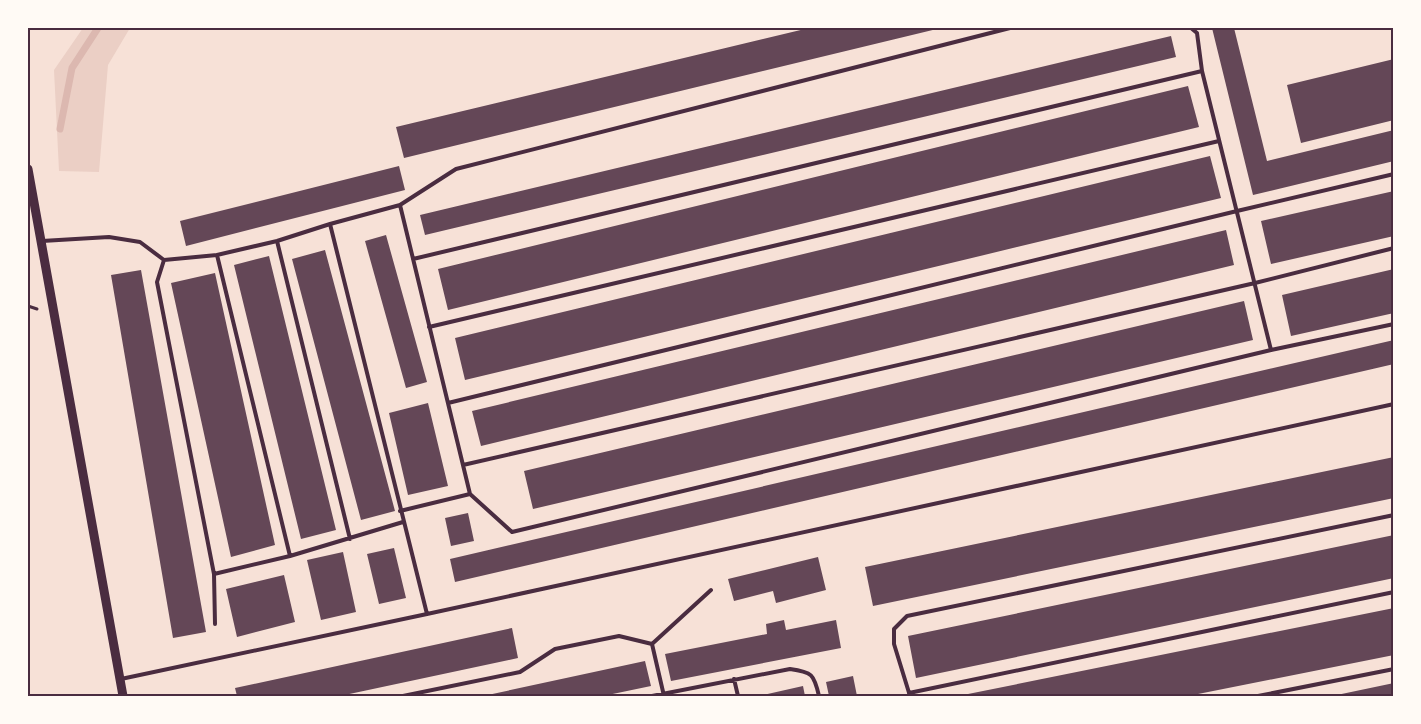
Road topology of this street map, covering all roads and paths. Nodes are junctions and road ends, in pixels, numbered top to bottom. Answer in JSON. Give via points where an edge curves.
{"nodes":[{"id":1,"x":1010,"y":28,"type":"edge"},
{"id":2,"x":1191,"y":28,"type":"edge"},
{"id":3,"x":1202,"y":71,"type":"junction"},
{"id":4,"x":1219,"y":141,"type":"junction"},
{"id":5,"x":28,"y":169,"type":"edge"},
{"id":6,"x":1394,"y":174,"type":"edge"},
{"id":7,"x":400,"y":205,"type":"junction"},
{"id":8,"x":1236,"y":211,"type":"junction"},
{"id":9,"x":330,"y":224,"type":"junction"},
{"id":10,"x":39,"y":241,"type":"junction"},
{"id":11,"x":277,"y":241,"type":"junction"},
{"id":12,"x":1394,"y":248,"type":"edge"},
{"id":13,"x":218,"y":255,"type":"junction"},
{"id":14,"x":413,"y":259,"type":"junction"},
{"id":15,"x":164,"y":260,"type":"junction"},
{"id":16,"x":1255,"y":283,"type":"junction"},
{"id":17,"x":1394,"y":324,"type":"edge"},
{"id":18,"x":429,"y":327,"type":"junction"},
{"id":19,"x":1271,"y":350,"type":"junction"},
{"id":20,"x":448,"y":403,"type":"junction"},
{"id":21,"x":1394,"y":404,"type":"edge"},
{"id":22,"x":463,"y":465,"type":"junction"},
{"id":23,"x":470,"y":494,"type":"junction"},
{"id":24,"x":400,"y":511,"type":"junction"},
{"id":25,"x":1394,"y":514,"type":"edge"},
{"id":26,"x":403,"y":522,"type":"junction"},
{"id":27,"x":350,"y":539,"type":"junction"},
{"id":28,"x":290,"y":556,"type":"junction"},
{"id":29,"x":214,"y":574,"type":"junction"},
{"id":30,"x":711,"y":590,"type":"dead end"},
{"id":31,"x":1394,"y":592,"type":"edge"},
{"id":32,"x":427,"y":614,"type":"junction"},
{"id":33,"x":215,"y":624,"type":"dead end"},
{"id":34,"x":652,"y":644,"type":"junction"},
{"id":35,"x":1394,"y":669,"type":"edge"},
{"id":36,"x":734,"y":679,"type":"junction"},
{"id":37,"x":119,"y":680,"type":"junction"},
{"id":38,"x":664,"y":695,"type":"edge"},
{"id":39,"x":910,"y":695,"type":"edge"},
{"id":40,"x":122,"y":696,"type":"edge"},
{"id":41,"x":402,"y":696,"type":"edge"},
{"id":42,"x":652,"y":696,"type":"edge"},
{"id":43,"x":738,"y":696,"type":"edge"},
{"id":44,"x":819,"y":696,"type":"edge"},
{"id":45,"x":1258,"y":696,"type":"edge"}],
"edges":[{"from":1,"to":7,"type":"lane","via":[[456,169]]},
{"from":2,"to":3,"type":"lane","via":[[1197,33]]},
{"from":3,"to":4,"type":"lane"},
{"from":3,"to":14,"type":"lane"},
{"from":4,"to":8,"type":"lane"},
{"from":4,"to":18,"type":"lane"},
{"from":5,"to":10,"type":"street"},
{"from":6,"to":8,"type":"lane"},
{"from":7,"to":9,"type":"lane"},
{"from":7,"to":14,"type":"lane"},
{"from":8,"to":16,"type":"lane"},
{"from":8,"to":20,"type":"lane"},
{"from":9,"to":11,"type":"lane"},
{"from":9,"to":24,"type":"lane"},
{"from":10,"to":15,"type":"lane","via":[[109,237],[140,242]]},
{"from":10,"to":37,"type":"street"},
{"from":11,"to":13,"type":"lane"},
{"from":11,"to":27,"type":"lane"},
{"from":12,"to":16,"type":"lane"},
{"from":13,"to":15,"type":"lane"},
{"from":13,"to":28,"type":"lane"},
{"from":14,"to":18,"type":"lane"},
{"from":15,"to":29,"type":"lane","via":[[157,282]]},
{"from":16,"to":19,"type":"lane"},
{"from":16,"to":22,"type":"lane"},
{"from":17,"to":19,"type":"lane"},
{"from":18,"to":20,"type":"lane"},
{"from":19,"to":23,"type":"lane","via":[[512,532]]},
{"from":20,"to":22,"type":"lane"},
{"from":21,"to":32,"type":"lane"},
{"from":22,"to":23,"type":"lane"},
{"from":23,"to":24,"type":"lane"},
{"from":24,"to":26,"type":"lane"},
{"from":25,"to":39,"type":"lane","via":[[907,616],[894,628],[894,644]]},
{"from":26,"to":27,"type":"lane"},
{"from":26,"to":32,"type":"lane"},
{"from":27,"to":28,"type":"lane"},
{"from":28,"to":29,"type":"lane"},
{"from":29,"to":33,"type":"lane"},
{"from":30,"to":34,"type":"lane"},
{"from":31,"to":39,"type":"lane"},
{"from":32,"to":37,"type":"lane"},
{"from":34,"to":38,"type":"lane"},
{"from":34,"to":41,"type":"lane","via":[[619,636],[555,649],[520,672]]},
{"from":35,"to":45,"type":"lane"},
{"from":36,"to":38,"type":"lane"},
{"from":36,"to":43,"type":"lane"},
{"from":36,"to":44,"type":"lane","via":[[790,668],[806,671],[815,680]]},
{"from":37,"to":40,"type":"street"},
{"from":38,"to":42,"type":"lane"}]}
